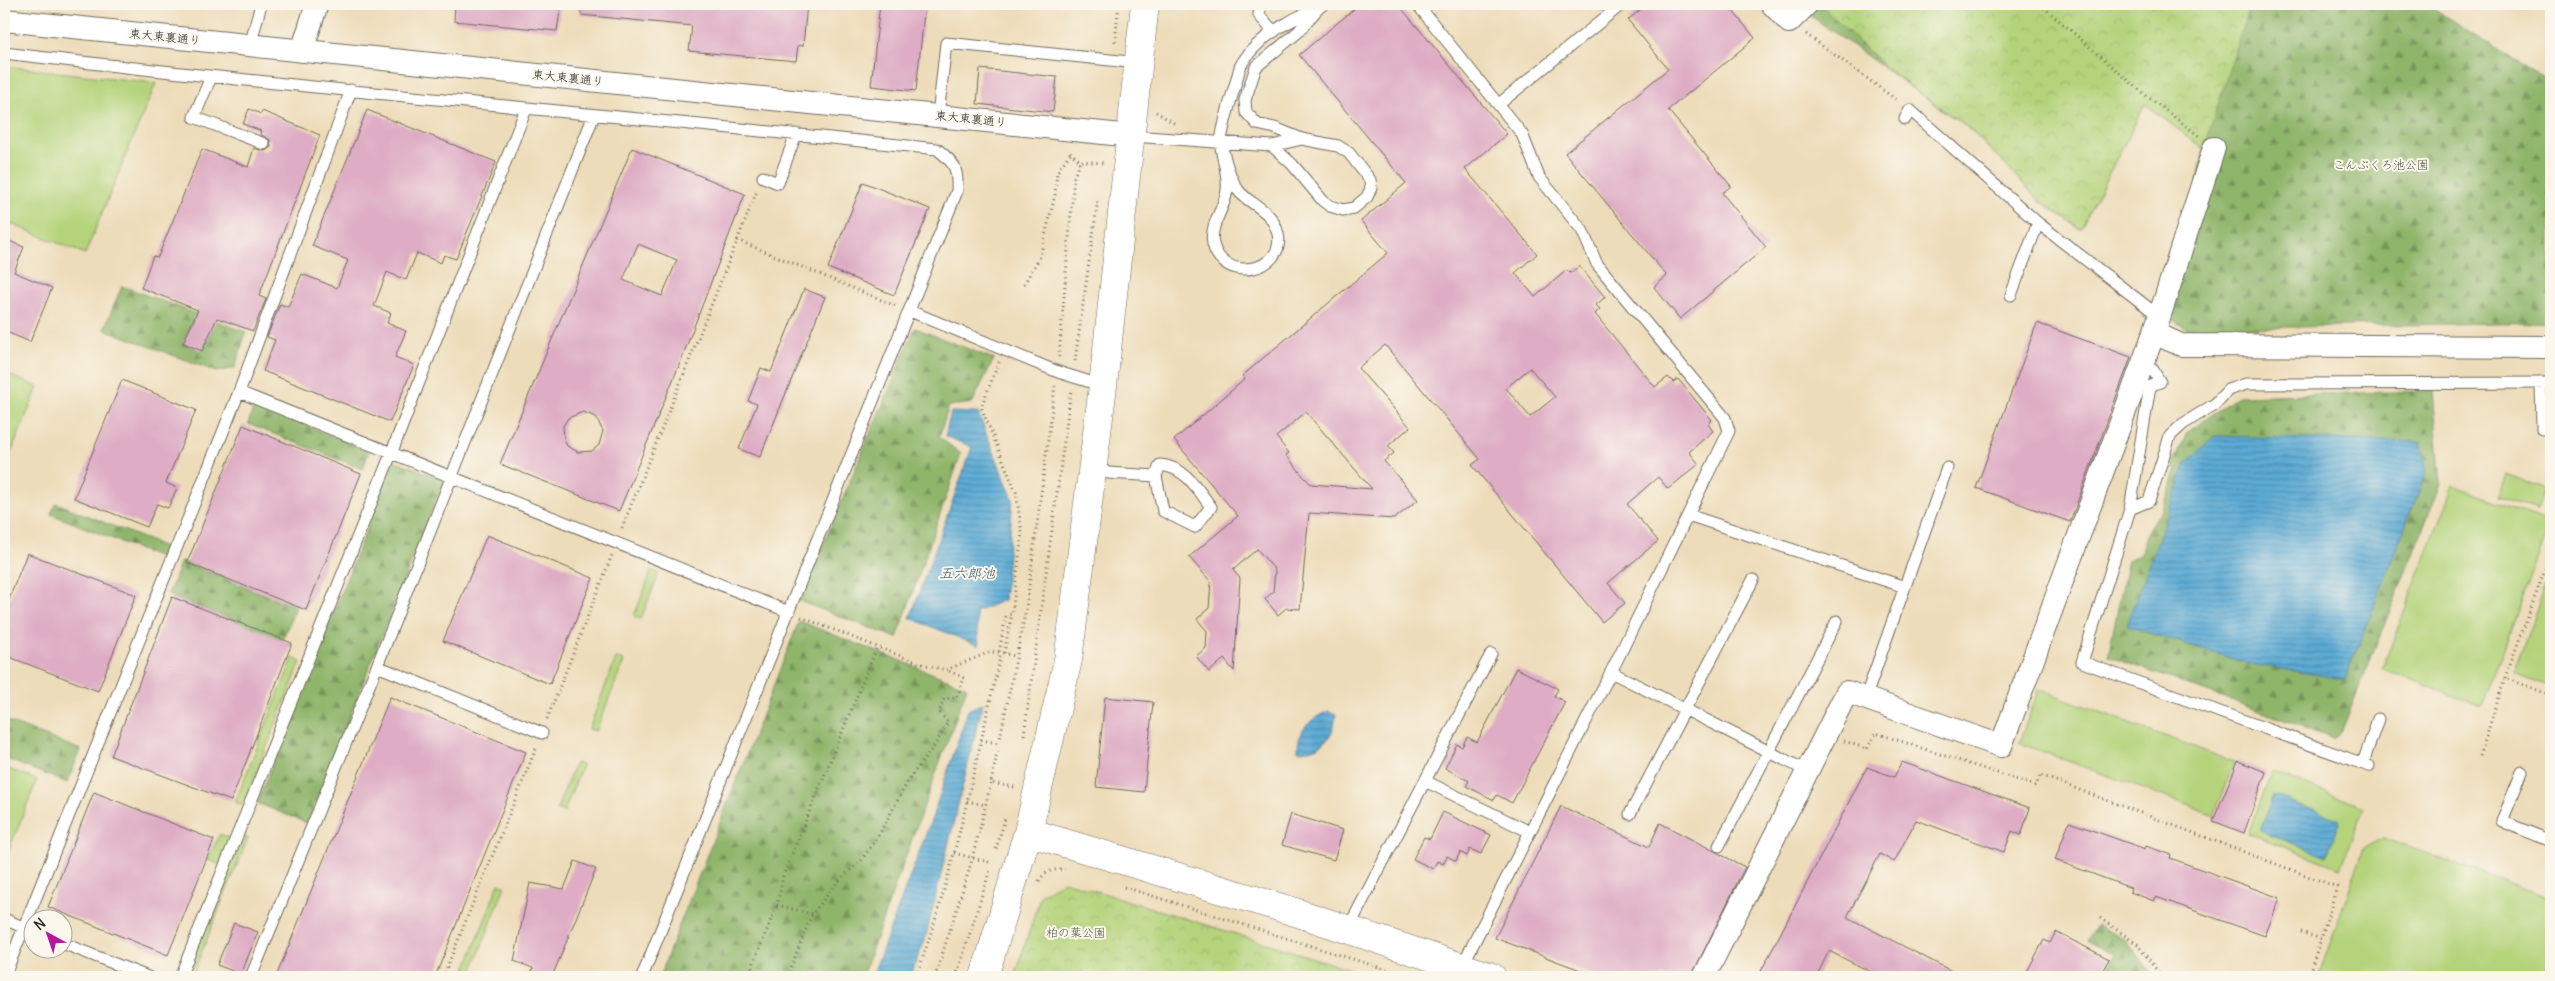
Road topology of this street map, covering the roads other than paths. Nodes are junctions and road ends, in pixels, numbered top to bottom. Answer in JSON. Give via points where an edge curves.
{"nodes":[{"id":1,"x":260,"y":4,"type":"edge"},
{"id":2,"x":317,"y":4,"type":"edge"},
{"id":3,"x":1145,"y":4,"type":"edge"},
{"id":4,"x":1417,"y":4,"type":"edge"},
{"id":5,"x":1622,"y":4,"type":"edge"},
{"id":6,"x":1772,"y":4,"type":"edge"},
{"id":7,"x":1806,"y":4,"type":"edge"},
{"id":8,"x":1321,"y":6,"type":"edge"},
{"id":9,"x":1260,"y":8,"type":"dead end"},
{"id":10,"x":4,"y":20,"type":"edge"},
{"id":11,"x":1274,"y":32,"type":"junction"},
{"id":12,"x":250,"y":46,"type":"junction"},
{"id":13,"x":302,"y":51,"type":"junction"},
{"id":14,"x":4,"y":54,"type":"edge"},
{"id":15,"x":1139,"y":62,"type":"junction"},
{"id":16,"x":211,"y":77,"type":"junction"},
{"id":17,"x":351,"y":90,"type":"junction"},
{"id":18,"x":1499,"y":104,"type":"junction"},
{"id":19,"x":526,"y":109,"type":"junction"},
{"id":20,"x":1907,"y":114,"type":"road end"},
{"id":21,"x":594,"y":115,"type":"junction"},
{"id":22,"x":938,"y":116,"type":"junction"},
{"id":23,"x":796,"y":134,"type":"junction"},
{"id":24,"x":1132,"y":136,"type":"junction"},
{"id":25,"x":1302,"y":139,"type":"junction"},
{"id":26,"x":264,"y":144,"type":"dead end"},
{"id":27,"x":1220,"y":144,"type":"junction"},
{"id":28,"x":1272,"y":146,"type":"junction"},
{"id":29,"x":2214,"y":148,"type":"road end"},
{"id":30,"x":763,"y":177,"type":"road end"},
{"id":31,"x":2038,"y":223,"type":"junction"},
{"id":32,"x":2011,"y":295,"type":"dead end"},
{"id":33,"x":910,"y":311,"type":"junction"},
{"id":34,"x":2156,"y":325,"type":"junction"},
{"id":35,"x":2551,"y":346,"type":"edge"},
{"id":36,"x":2142,"y":365,"type":"junction"},
{"id":37,"x":2546,"y":383,"type":"edge"},
{"id":38,"x":1103,"y":386,"type":"junction"},
{"id":39,"x":239,"y":392,"type":"junction"},
{"id":40,"x":2542,"y":429,"type":"dead end"},
{"id":41,"x":391,"y":454,"type":"junction"},
{"id":42,"x":1094,"y":465,"type":"junction"},
{"id":43,"x":1947,"y":468,"type":"dead end"},
{"id":44,"x":451,"y":476,"type":"junction"},
{"id":45,"x":1156,"y":476,"type":"junction"},
{"id":46,"x":2130,"y":509,"type":"junction"},
{"id":47,"x":1688,"y":515,"type":"junction"},
{"id":48,"x":1753,"y":580,"type":"dead end"},
{"id":49,"x":1904,"y":587,"type":"junction"},
{"id":50,"x":789,"y":612,"type":"junction"},
{"id":51,"x":1837,"y":621,"type":"dead end"},
{"id":52,"x":1491,"y":654,"type":"dead end"},
{"id":53,"x":377,"y":666,"type":"junction"},
{"id":54,"x":1611,"y":672,"type":"junction"},
{"id":55,"x":1865,"y":698,"type":"junction"},
{"id":56,"x":1685,"y":710,"type":"junction"},
{"id":57,"x":2378,"y":719,"type":"dead end"},
{"id":58,"x":542,"y":733,"type":"road end"},
{"id":59,"x":1769,"y":752,"type":"junction"},
{"id":60,"x":1807,"y":771,"type":"junction"},
{"id":61,"x":2522,"y":772,"type":"dead end"},
{"id":62,"x":1425,"y":781,"type":"junction"},
{"id":63,"x":1630,"y":814,"type":"dead end"},
{"id":64,"x":1028,"y":832,"type":"junction"},
{"id":65,"x":1530,"y":832,"type":"junction"},
{"id":66,"x":2551,"y":841,"type":"edge"},
{"id":67,"x":1719,"y":846,"type":"dead end"},
{"id":68,"x":36,"y":908,"type":"edge"},
{"id":69,"x":4,"y":919,"type":"edge"},
{"id":70,"x":22,"y":926,"type":"edge"},
{"id":71,"x":1348,"y":929,"type":"junction"},
{"id":72,"x":22,"y":941,"type":"edge"},
{"id":73,"x":72,"y":947,"type":"edge"},
{"id":74,"x":1462,"y":966,"type":"junction"},
{"id":75,"x":4,"y":977,"type":"edge"},
{"id":76,"x":148,"y":977,"type":"edge"},
{"id":77,"x":180,"y":977,"type":"edge"},
{"id":78,"x":251,"y":977,"type":"edge"},
{"id":79,"x":642,"y":977,"type":"edge"},
{"id":80,"x":984,"y":977,"type":"edge"},
{"id":81,"x":1492,"y":977,"type":"edge"},
{"id":82,"x":1704,"y":977,"type":"edge"}],
"edges":[{"from":1,"to":12,"type":"lane"},
{"from":2,"to":13,"type":"street"},
{"from":3,"to":15,"type":"street"},
{"from":4,"to":18,"type":"lane"},
{"from":5,"to":18,"type":"lane"},
{"from":6,"to":7,"type":"street","via":[[1789,22]]},
{"from":8,"to":11,"type":"lane"},
{"from":8,"to":25,"type":"lane","via":[[1298,32],[1256,67],[1245,100],[1246,112],[1256,124]]},
{"from":9,"to":11,"type":"lane","via":[[1260,15]]},
{"from":10,"to":12,"type":"street","name":"東大東裏通り"},
{"from":11,"to":27,"type":"lane","via":[[1245,56]]},
{"from":12,"to":13,"type":"street","name":"東大東裏通り"},
{"from":13,"to":22,"type":"street","name":"東大東裏通り"},
{"from":14,"to":16,"type":"lane"},
{"from":15,"to":22,"type":"lane","via":[[946,43]]},
{"from":15,"to":24,"type":"street"},
{"from":16,"to":17,"type":"lane"},
{"from":16,"to":26,"type":"lane","via":[[194,117]]},
{"from":17,"to":19,"type":"lane"},
{"from":17,"to":39,"type":"lane"},
{"from":18,"to":47,"type":"lane","via":[[1522,134],[1539,177],[1582,230],[1597,264],[1725,418],[1729,432]]},
{"from":19,"to":21,"type":"lane"},
{"from":19,"to":41,"type":"lane"},
{"from":20,"to":31,"type":"lane"},
{"from":21,"to":23,"type":"lane"},
{"from":21,"to":44,"type":"lane"},
{"from":22,"to":24,"type":"street","name":"東大東裏通り"},
{"from":23,"to":30,"type":"lane","via":[[778,183]]},
{"from":23,"to":33,"type":"lane","via":[[937,150],[950,159],[958,173],[957,191]]},
{"from":24,"to":27,"type":"lane"},
{"from":24,"to":38,"type":"street"},
{"from":25,"to":28,"type":"lane"},
{"from":25,"to":28,"type":"lane","via":[[1338,146],[1348,153],[1370,180],[1372,188],[1368,197],[1354,208],[1343,210],[1330,206]]},
{"from":27,"to":27,"type":"lane","via":[[1239,191],[1263,210],[1275,224],[1278,236],[1269,260],[1248,271],[1229,265],[1213,245],[1212,232],[1227,189]]},
{"from":27,"to":28,"type":"lane"},
{"from":29,"to":34,"type":"street"},
{"from":31,"to":32,"type":"lane"},
{"from":31,"to":34,"type":"lane"},
{"from":33,"to":38,"type":"lane","via":[[1003,351]]},
{"from":33,"to":50,"type":"lane"},
{"from":34,"to":35,"type":"street","via":[[2181,346]]},
{"from":34,"to":36,"type":"street"},
{"from":36,"to":46,"type":"lane","via":[[2153,370],[2160,382],[2150,386]]},
{"from":36,"to":55,"type":"street","via":[[2001,746]]},
{"from":37,"to":40,"type":"lane"},
{"from":37,"to":46,"type":"lane","via":[[2246,384],[2228,390],[2215,404],[2170,436],[2149,501]]},
{"from":38,"to":42,"type":"street"},
{"from":39,"to":41,"type":"lane"},
{"from":39,"to":68,"type":"lane"},
{"from":41,"to":44,"type":"lane"},
{"from":41,"to":77,"type":"lane"},
{"from":42,"to":45,"type":"lane","via":[[1108,473]]},
{"from":42,"to":64,"type":"street","via":[[1068,660]]},
{"from":43,"to":49,"type":"lane","via":[[1939,504]]},
{"from":44,"to":50,"type":"lane"},
{"from":44,"to":53,"type":"lane"},
{"from":45,"to":45,"type":"lane","via":[[1163,511],[1195,527],[1211,507],[1174,466],[1160,465]]},
{"from":46,"to":57,"type":"lane","via":[[2082,662],[2366,765]]},
{"from":47,"to":49,"type":"lane"},
{"from":47,"to":54,"type":"lane"},
{"from":48,"to":56,"type":"lane"},
{"from":49,"to":55,"type":"lane"},
{"from":50,"to":79,"type":"lane"},
{"from":51,"to":59,"type":"lane"},
{"from":52,"to":62,"type":"lane"},
{"from":53,"to":58,"type":"lane"},
{"from":53,"to":78,"type":"lane"},
{"from":54,"to":56,"type":"lane"},
{"from":54,"to":65,"type":"lane"},
{"from":55,"to":60,"type":"street","via":[[1847,692]]},
{"from":56,"to":59,"type":"lane"},
{"from":56,"to":63,"type":"lane"},
{"from":59,"to":60,"type":"lane"},
{"from":59,"to":67,"type":"lane"},
{"from":60,"to":82,"type":"street"},
{"from":61,"to":66,"type":"lane","via":[[2504,822]]},
{"from":62,"to":65,"type":"lane"},
{"from":62,"to":71,"type":"lane"},
{"from":64,"to":71,"type":"street"},
{"from":64,"to":80,"type":"street"},
{"from":65,"to":74,"type":"lane"},
{"from":69,"to":70,"type":"lane"},
{"from":71,"to":74,"type":"street"},
{"from":72,"to":75,"type":"lane"},
{"from":73,"to":76,"type":"lane"},
{"from":74,"to":81,"type":"street"}]}
